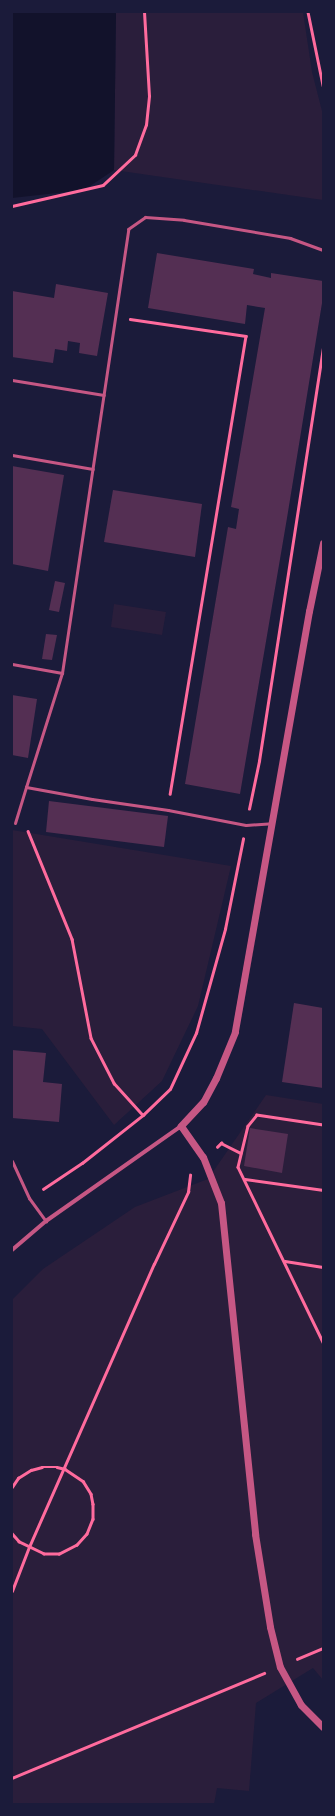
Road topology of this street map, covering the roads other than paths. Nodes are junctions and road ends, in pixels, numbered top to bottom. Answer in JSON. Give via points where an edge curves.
{"nodes":[{"id":1,"x":323,"y":250,"type":"edge"},
{"id":2,"x":12,"y":380,"type":"edge"},
{"id":3,"x":104,"y":395,"type":"junction"},
{"id":4,"x":12,"y":455,"type":"edge"},
{"id":5,"x":93,"y":469,"type":"junction"},
{"id":6,"x":323,"y":543,"type":"edge"},
{"id":7,"x":12,"y":664,"type":"edge"},
{"id":8,"x":62,"y":673,"type":"junction"},
{"id":9,"x":26,"y":787,"type":"junction"},
{"id":10,"x":272,"y":822,"type":"junction"},
{"id":11,"x":15,"y":823,"type":"dead end"},
{"id":12,"x":181,"y":1126,"type":"junction"},
{"id":13,"x":12,"y":1161,"type":"edge"},
{"id":14,"x":46,"y":1221,"type":"junction"},
{"id":15,"x":12,"y":1250,"type":"edge"},
{"id":16,"x":323,"y":1727,"type":"edge"}],
"edges":[{"from":1,"to":3,"type":"lane","via":[[290,238],[184,220],[146,217],[128,229]]},
{"from":2,"to":3,"type":"lane"},
{"from":3,"to":5,"type":"lane"},
{"from":4,"to":5,"type":"lane"},
{"from":5,"to":8,"type":"lane"},
{"from":6,"to":10,"type":"street"},
{"from":7,"to":8,"type":"lane"},
{"from":8,"to":9,"type":"lane"},
{"from":9,"to":10,"type":"lane","via":[[246,825]]},
{"from":9,"to":11,"type":"lane"},
{"from":10,"to":12,"type":"street","via":[[235,1032],[203,1102]]},
{"from":12,"to":14,"type":"street"},
{"from":12,"to":16,"type":"street","via":[[203,1157],[221,1203],[255,1534],[270,1627],[280,1667],[300,1704]]},
{"from":13,"to":14,"type":"lane","via":[[29,1198]]},
{"from":14,"to":15,"type":"street"}]}
